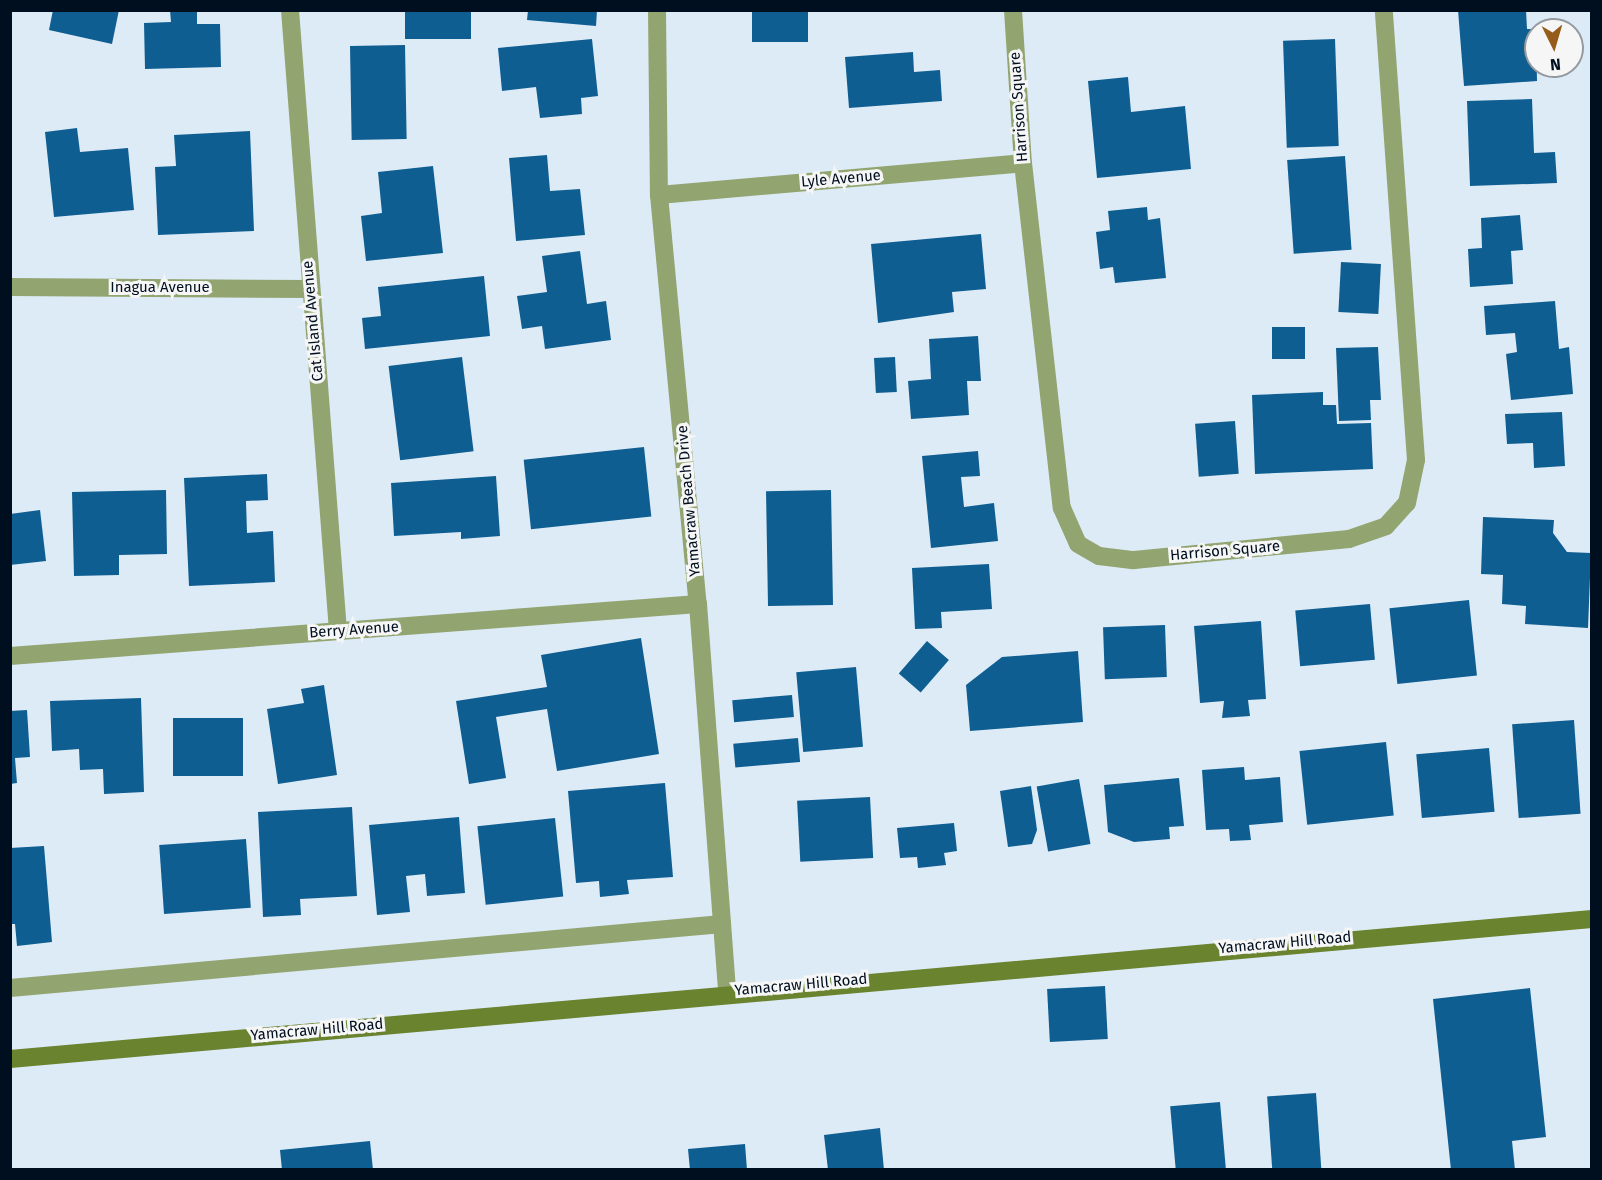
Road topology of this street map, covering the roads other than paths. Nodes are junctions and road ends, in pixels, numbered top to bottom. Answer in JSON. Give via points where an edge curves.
{"nodes":[{"id":1,"x":290,"y":10,"type":"edge"},
{"id":2,"x":657,"y":10,"type":"edge"},
{"id":3,"x":1013,"y":10,"type":"edge"},
{"id":4,"x":1384,"y":10,"type":"edge"},
{"id":5,"x":1023,"y":163,"type":"junction"},
{"id":6,"x":659,"y":195,"type":"junction"},
{"id":7,"x":10,"y":287,"type":"edge"},
{"id":8,"x":310,"y":289,"type":"junction"},
{"id":9,"x":698,"y":604,"type":"junction"},
{"id":10,"x":338,"y":631,"type":"junction"},
{"id":11,"x":10,"y":656,"type":"edge"},
{"id":12,"x":1592,"y":919,"type":"edge"},
{"id":13,"x":722,"y":924,"type":"junction"},
{"id":14,"x":10,"y":988,"type":"edge"},
{"id":15,"x":727,"y":992,"type":"junction"},
{"id":16,"x":10,"y":1059,"type":"edge"}],
"edges":[{"from":1,"to":8,"type":"street","name":"Cat Island Avenue"},
{"from":2,"to":6,"type":"street","name":"Yamacraw Beach Drive"},
{"from":3,"to":5,"type":"street","name":"Harrison Square"},
{"from":4,"to":5,"type":"street","name":"Harrison Square","via":[[1416,460],[1407,503],[1370,535],[1134,560],[1099,556],[1078,544],[1067,528],[1054,471]]},
{"from":5,"to":6,"type":"street","name":"Lyle Avenue"},
{"from":6,"to":9,"type":"street","name":"Yamacraw Beach Drive"},
{"from":7,"to":8,"type":"street","name":"Inagua Avenue"},
{"from":8,"to":10,"type":"street","name":"Cat Island Avenue"},
{"from":9,"to":10,"type":"street","name":"Berry Avenue"},
{"from":9,"to":13,"type":"street","name":"Yamacraw Beach Drive"},
{"from":10,"to":11,"type":"street","name":"Berry Avenue"},
{"from":12,"to":15,"type":"main road","name":"Yamacraw Hill Road"},
{"from":13,"to":14,"type":"street"},
{"from":13,"to":15,"type":"street","name":"Yamacraw Beach Drive"},
{"from":15,"to":16,"type":"main road","name":"Yamacraw Hill Road"}]}
